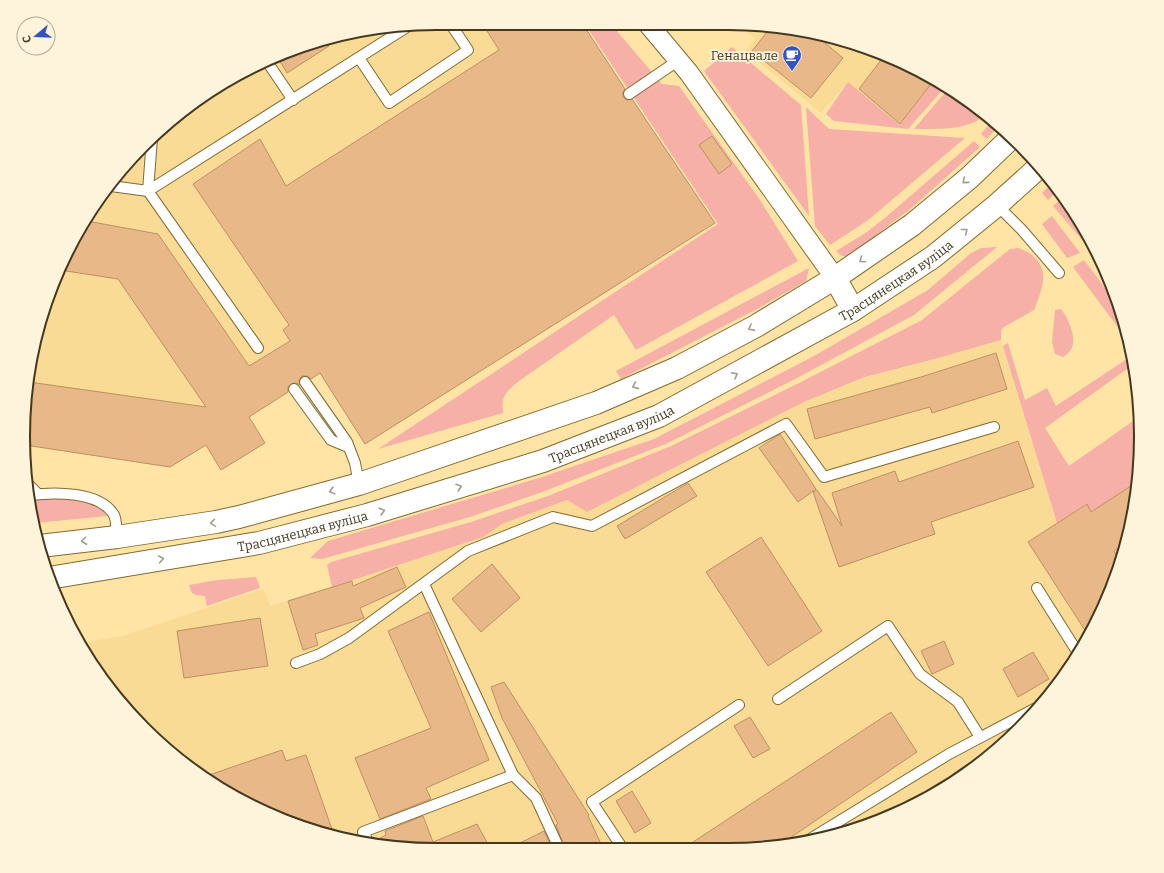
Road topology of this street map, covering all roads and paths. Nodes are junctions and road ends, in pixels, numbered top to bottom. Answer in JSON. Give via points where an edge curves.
{"nodes":[{"id":1,"x":455,"y":30,"type":"edge"},
{"id":2,"x":653,"y":30,"type":"edge"},
{"id":3,"x":400,"y":32,"type":"edge"},
{"id":4,"x":359,"y":58,"type":"junction"},
{"id":5,"x":679,"y":60,"type":"junction"},
{"id":6,"x":270,"y":66,"type":"edge"},
{"id":7,"x":629,"y":94,"type":"dead end"},
{"id":8,"x":293,"y":100,"type":"junction"},
{"id":9,"x":1007,"y":142,"type":"edge"},
{"id":10,"x":151,"y":147,"type":"edge"},
{"id":11,"x":1035,"y":171,"type":"edge"},
{"id":12,"x":116,"y":187,"type":"edge"},
{"id":13,"x":148,"y":191,"type":"junction"},
{"id":14,"x":997,"y":205,"type":"junction"},
{"id":15,"x":1060,"y":273,"type":"dead end"},
{"id":16,"x":834,"y":278,"type":"junction"},
{"id":17,"x":853,"y":310,"type":"junction"},
{"id":18,"x":258,"y":348,"type":"dead end"},
{"id":19,"x":305,"y":382,"type":"dead end"},
{"id":20,"x":294,"y":389,"type":"dead end"},
{"id":21,"x":994,"y":427,"type":"dead end"},
{"id":22,"x":348,"y":447,"type":"junction"},
{"id":23,"x":359,"y":484,"type":"junction"},
{"id":24,"x":34,"y":494,"type":"edge"},
{"id":25,"x":117,"y":537,"type":"junction"},
{"id":26,"x":45,"y":545,"type":"edge"},
{"id":27,"x":122,"y":566,"type":"junction"},
{"id":28,"x":56,"y":577,"type":"edge"},
{"id":29,"x":424,"y":584,"type":"junction"},
{"id":30,"x":1037,"y":588,"type":"dead end"},
{"id":31,"x":1075,"y":648,"type":"edge"},
{"id":32,"x":296,"y":663,"type":"dead end"},
{"id":33,"x":778,"y":699,"type":"dead end"},
{"id":34,"x":739,"y":705,"type":"dead end"},
{"id":35,"x":1024,"y":714,"type":"edge"},
{"id":36,"x":980,"y":737,"type":"junction"},
{"id":37,"x":512,"y":775,"type":"junction"},
{"id":38,"x":822,"y":831,"type":"edge"},
{"id":39,"x":366,"y":837,"type":"edge"},
{"id":40,"x":557,"y":843,"type":"edge"},
{"id":41,"x":619,"y":843,"type":"edge"}],
"edges":[{"from":1,"to":4,"type":"lane","via":[[468,50],[389,103]]},
{"from":2,"to":5,"type":"street"},
{"from":3,"to":4,"type":"lane"},
{"from":4,"to":8,"type":"lane"},
{"from":5,"to":7,"type":"lane"},
{"from":5,"to":16,"type":"street"},
{"from":6,"to":8,"type":"lane"},
{"from":8,"to":13,"type":"lane"},
{"from":9,"to":16,"type":"main road","one_way":true,"via":[[912,225]]},
{"from":10,"to":13,"type":"lane"},
{"from":11,"to":14,"type":"main road","name":"Трасцянецкая вуліца"},
{"from":12,"to":13,"type":"lane"},
{"from":13,"to":18,"type":"lane"},
{"from":14,"to":15,"type":"lane"},
{"from":17,"to":14,"type":"main road","name":"Трасцянецкая вуліца","one_way":true,"via":[[934,257]]},
{"from":16,"to":17,"type":"main road"},
{"from":16,"to":23,"type":"main road","one_way":true,"via":[[756,326],[677,368],[596,403]]},
{"from":27,"to":17,"type":"main road","name":"Трасцянецкая вуліца","one_way":true,"via":[[259,543],[367,515],[543,461],[659,416]]},
{"from":19,"to":22,"type":"lane"},
{"from":20,"to":22,"type":"lane","via":[[331,440]]},
{"from":21,"to":29,"type":"lane","via":[[824,477],[786,424],[592,526],[553,517],[468,551]]},
{"from":22,"to":23,"type":"lane","via":[[355,462]]},
{"from":23,"to":25,"type":"main road","one_way":true,"via":[[239,517]]},
{"from":24,"to":25,"type":"lane","via":[[59,492],[78,495],[103,504],[114,516]]},
{"from":25,"to":26,"type":"main road","one_way":true},
{"from":25,"to":27,"type":"main road"},
{"from":27,"to":28,"type":"main road","name":"Трасцянецкая вуліца"},
{"from":29,"to":32,"type":"lane","via":[[349,638],[320,654]]},
{"from":29,"to":37,"type":"lane"},
{"from":30,"to":31,"type":"lane"},
{"from":33,"to":36,"type":"lane","via":[[888,626],[920,674],[958,702]]},
{"from":34,"to":41,"type":"lane","via":[[592,802]]},
{"from":35,"to":36,"type":"lane"},
{"from":36,"to":38,"type":"lane"},
{"from":37,"to":39,"type":"lane","via":[[364,832]]},
{"from":37,"to":40,"type":"lane","via":[[536,798]]}]}
